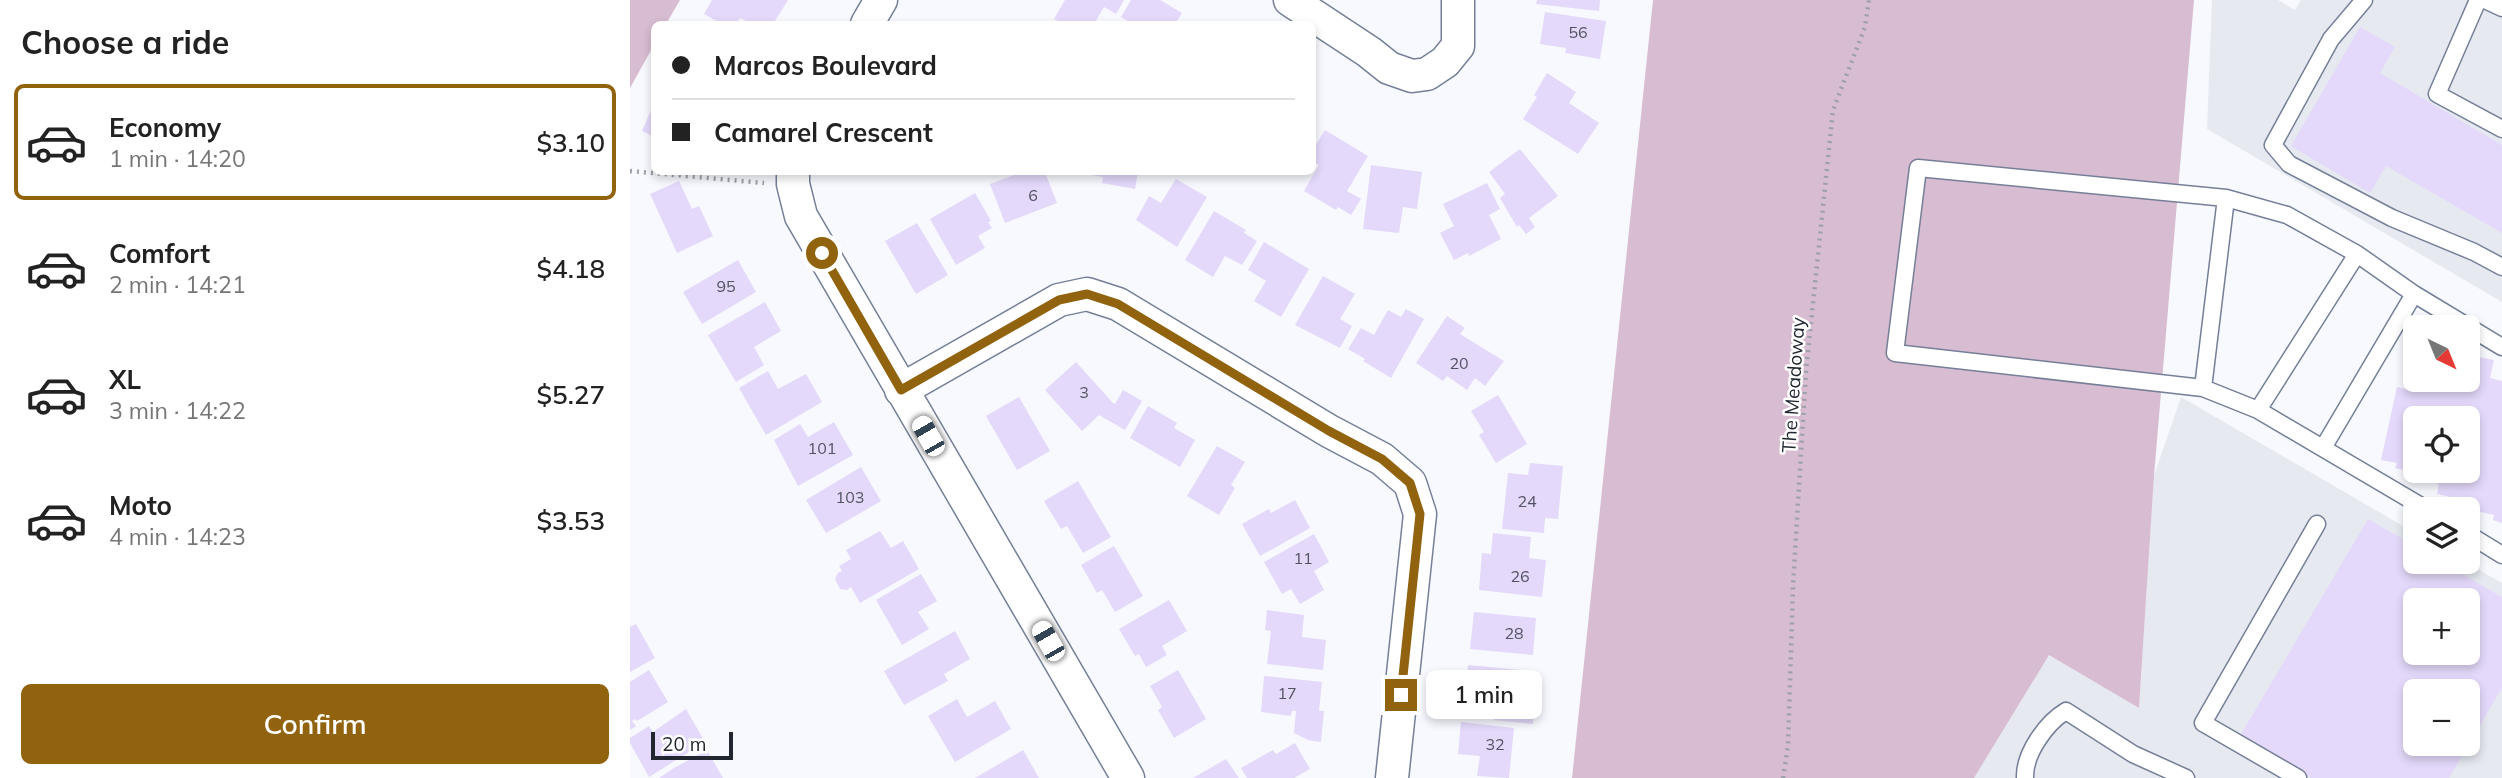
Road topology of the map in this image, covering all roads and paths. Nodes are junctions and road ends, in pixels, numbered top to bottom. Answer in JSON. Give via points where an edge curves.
{"nodes":[{"id":1,"x":881,"y":0,"type":"edge"},
{"id":2,"x":1290,"y":0,"type":"edge"},
{"id":3,"x":1458,"y":0,"type":"edge"},
{"id":4,"x":1869,"y":0,"type":"edge"},
{"id":5,"x":2364,"y":0,"type":"edge"},
{"id":6,"x":2477,"y":0,"type":"edge"},
{"id":7,"x":2484,"y":0,"type":"edge"},
{"id":8,"x":2502,"y":8,"type":"edge"},
{"id":9,"x":869,"y":21,"type":"edge"},
{"id":10,"x":2502,"y":129,"type":"edge"},
{"id":11,"x":630,"y":171,"type":"edge"},
{"id":12,"x":651,"y":172,"type":"edge"},
{"id":13,"x":723,"y":175,"type":"edge"},
{"id":14,"x":793,"y":178,"type":"edge"},
{"id":15,"x":2226,"y":198,"type":"junction"},
{"id":16,"x":2357,"y":254,"type":"junction"},
{"id":17,"x":2502,"y":267,"type":"edge"},
{"id":18,"x":2414,"y":295,"type":"junction"},
{"id":19,"x":2502,"y":347,"type":"edge"},
{"id":20,"x":2203,"y":388,"type":"junction"},
{"id":21,"x":901,"y":390,"type":"junction"},
{"id":22,"x":2258,"y":410,"type":"junction"},
{"id":23,"x":2327,"y":450,"type":"junction"},
{"id":24,"x":2406,"y":497,"type":"edge"},
{"id":25,"x":2317,"y":524,"type":"dead end"},
{"id":26,"x":2480,"y":541,"type":"edge"},
{"id":27,"x":2502,"y":555,"type":"edge"},
{"id":28,"x":1128,"y":778,"type":"edge"},
{"id":29,"x":1392,"y":778,"type":"edge"},
{"id":30,"x":1783,"y":778,"type":"edge"},
{"id":31,"x":2025,"y":778,"type":"edge"},
{"id":32,"x":2186,"y":778,"type":"edge"},
{"id":33,"x":2298,"y":778,"type":"edge"}],
"edges":[{"from":1,"to":9,"type":"street"},
{"from":2,"to":3,"type":"street","via":[[1389,68],[1412,76],[1427,74],[1458,46]]},
{"from":4,"to":30,"type":"path","name":"The Meadoway","via":[[1865,27],[1833,110],[1806,371]]},
{"from":5,"to":17,"type":"lane","via":[[2331,39],[2273,145],[2289,164]]},
{"from":6,"to":10,"type":"lane","via":[[2437,94]]},
{"from":7,"to":8,"type":"lane"},
{"from":11,"to":12,"type":"path"},
{"from":13,"to":14,"type":"path"},
{"from":14,"to":21,"type":"street","via":[[801,216]]},
{"from":15,"to":16,"type":"lane","via":[[2287,215]]},
{"from":15,"to":20,"type":"lane"},
{"from":15,"to":20,"type":"lane","via":[[1918,168],[1896,340],[1895,353]]},
{"from":16,"to":18,"type":"lane"},
{"from":16,"to":22,"type":"lane"},
{"from":18,"to":19,"type":"lane"},
{"from":18,"to":23,"type":"lane"},
{"from":20,"to":22,"type":"lane"},
{"from":21,"to":28,"type":"street"},
{"from":21,"to":29,"type":"street","via":[[1059,300],[1087,294],[1118,304],[1382,459],[1410,483],[1420,514]]},
{"from":22,"to":23,"type":"lane"},
{"from":23,"to":24,"type":"lane"},
{"from":25,"to":33,"type":"lane","via":[[2203,723]]},
{"from":26,"to":27,"type":"lane"},
{"from":31,"to":32,"type":"lane","via":[[2024,764],[2052,719],[2066,710],[2133,754]]}]}
